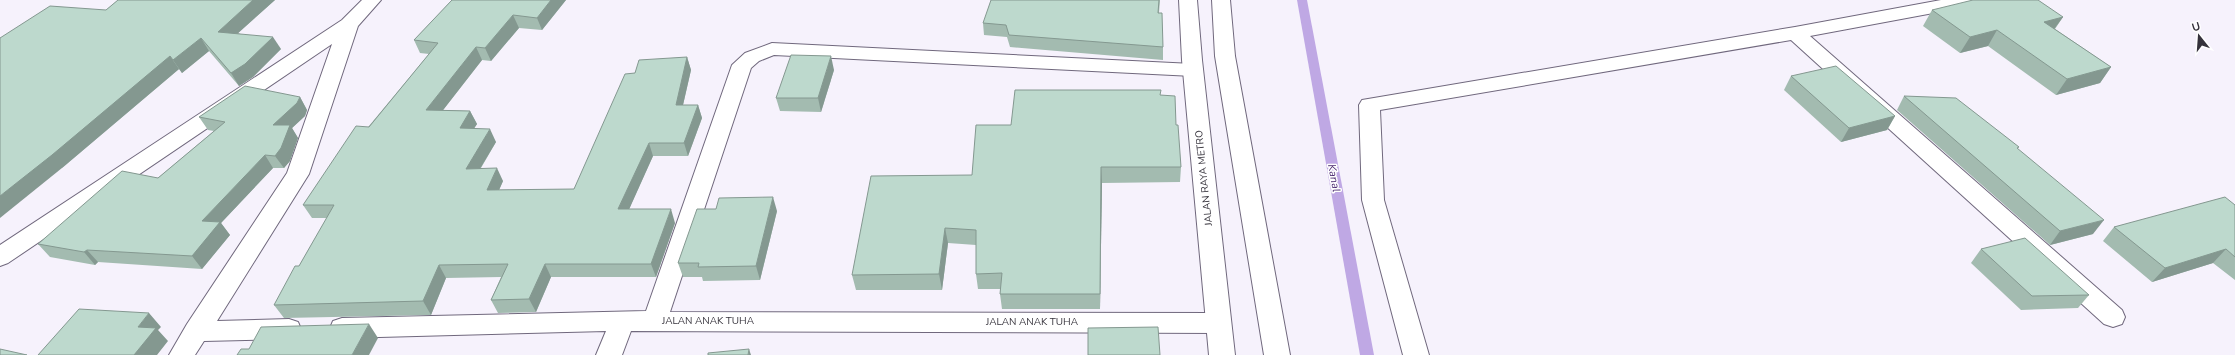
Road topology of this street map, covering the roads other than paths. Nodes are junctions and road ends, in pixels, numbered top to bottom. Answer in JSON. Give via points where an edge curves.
{"nodes":[{"id":1,"x":372,"y":0,"type":"edge"},
{"id":2,"x":1188,"y":0,"type":"edge"},
{"id":3,"x":1221,"y":0,"type":"edge"},
{"id":4,"x":1971,"y":0,"type":"edge"},
{"id":5,"x":349,"y":24,"type":"junction"},
{"id":6,"x":1795,"y":33,"type":"junction"},
{"id":7,"x":1193,"y":70,"type":"junction"},
{"id":8,"x":0,"y":257,"type":"edge"},
{"id":9,"x":2113,"y":317,"type":"dead end"},
{"id":10,"x":623,"y":321,"type":"junction"},
{"id":11,"x":655,"y":321,"type":"junction"},
{"id":12,"x":1219,"y":322,"type":"junction"},
{"id":13,"x":196,"y":331,"type":"junction"},
{"id":14,"x":182,"y":355,"type":"edge"},
{"id":15,"x":610,"y":355,"type":"edge"},
{"id":16,"x":1222,"y":355,"type":"edge"},
{"id":17,"x":1276,"y":355,"type":"edge"},
{"id":18,"x":1416,"y":355,"type":"edge"}],
"edges":[{"from":1,"to":5,"type":"main road"},
{"from":2,"to":7,"type":"main road","name":"JALAN RAYA METRO"},
{"from":3,"to":17,"type":"main road","via":[[1225,56],[1271,311]]},
{"from":4,"to":6,"type":"main road"},
{"from":5,"to":8,"type":"main road"},
{"from":5,"to":13,"type":"main road","via":[[298,174]]},
{"from":6,"to":9,"type":"main road"},
{"from":6,"to":18,"type":"main road","via":[[1369,105],[1373,200]]},
{"from":7,"to":11,"type":"main road","via":[[772,49],[752,56],[742,65]]},
{"from":7,"to":12,"type":"main road","name":"JALAN RAYA METRO"},
{"from":10,"to":11,"type":"main road","name":"JALAN ANAK TUHA"},
{"from":10,"to":13,"type":"main road","name":"JALAN ANAK TUHA"},
{"from":10,"to":15,"type":"main road"},
{"from":11,"to":12,"type":"main road","name":"JALAN ANAK TUHA"},
{"from":12,"to":16,"type":"main road","name":"JALAN RAYA METRO"},
{"from":13,"to":14,"type":"main road"}]}
